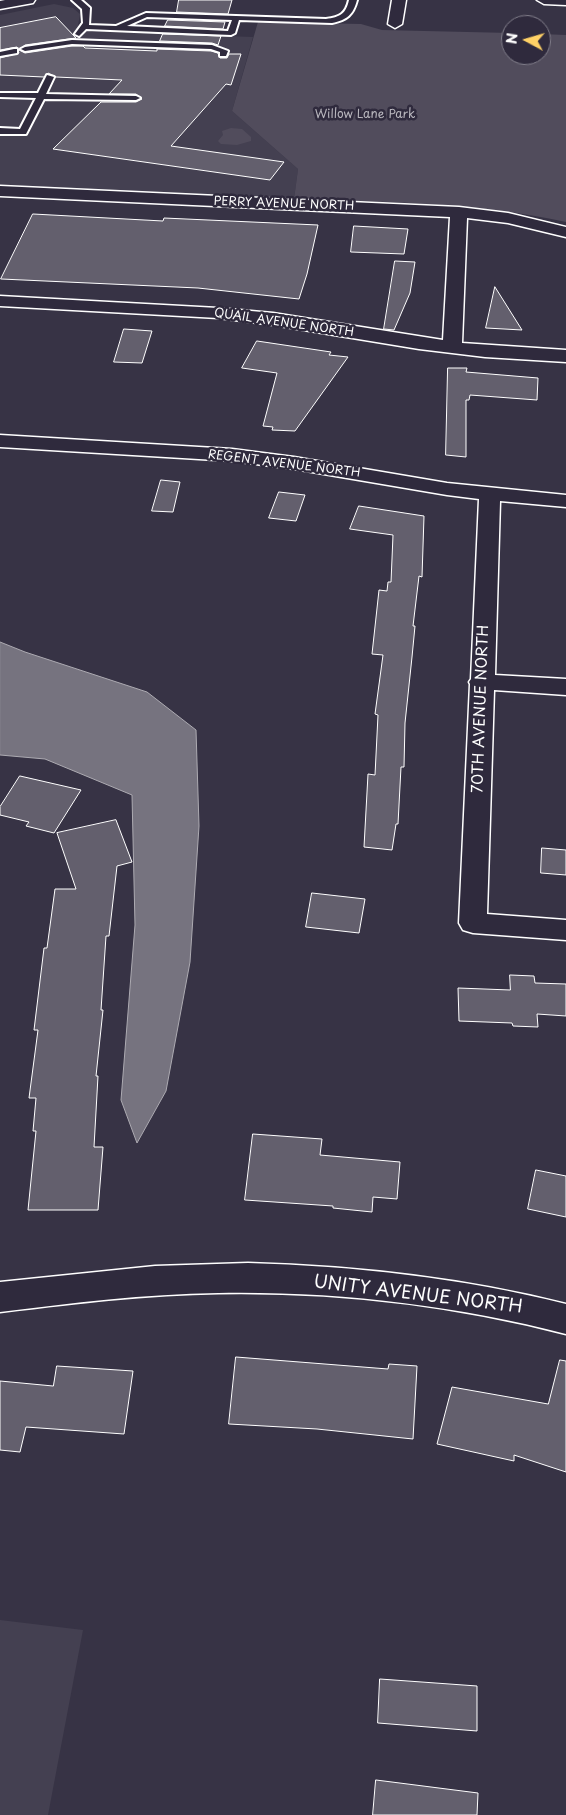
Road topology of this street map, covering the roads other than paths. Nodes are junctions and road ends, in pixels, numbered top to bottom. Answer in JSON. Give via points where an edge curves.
{"nodes":[{"id":1,"x":28,"y":0,"type":"edge"},
{"id":2,"x":76,"y":0,"type":"edge"},
{"id":3,"x":353,"y":0,"type":"edge"},
{"id":4,"x":399,"y":0,"type":"edge"},
{"id":5,"x":544,"y":0,"type":"edge"},
{"id":6,"x":566,"y":1,"type":"edge"},
{"id":7,"x":0,"y":6,"type":"edge"},
{"id":8,"x":236,"y":18,"type":"junction"},
{"id":9,"x":395,"y":24,"type":"dead end"},
{"id":10,"x":85,"y":27,"type":"junction"},
{"id":11,"x":118,"y":28,"type":"junction"},
{"id":12,"x":70,"y":44,"type":"junction"},
{"id":13,"x":25,"y":49,"type":"dead end"},
{"id":14,"x":14,"y":51,"type":"dead end"},
{"id":15,"x":0,"y":54,"type":"edge"},
{"id":16,"x":223,"y":54,"type":"dead end"},
{"id":17,"x":50,"y":77,"type":"dead end"},
{"id":18,"x":0,"y":95,"type":"edge"},
{"id":19,"x":41,"y":96,"type":"junction"},
{"id":20,"x":136,"y":98,"type":"dead end"},
{"id":21,"x":0,"y":132,"type":"edge"},
{"id":22,"x":0,"y":192,"type":"edge"},
{"id":23,"x":459,"y":212,"type":"junction"},
{"id":24,"x":566,"y":232,"type":"edge"},
{"id":25,"x":0,"y":301,"type":"edge"},
{"id":26,"x":452,"y":347,"type":"junction"},
{"id":27,"x":566,"y":356,"type":"edge"},
{"id":28,"x":0,"y":441,"type":"edge"},
{"id":29,"x":490,"y":494,"type":"junction"},
{"id":30,"x":566,"y":501,"type":"edge"},
{"id":31,"x":481,"y":682,"type":"junction"},
{"id":32,"x":566,"y":687,"type":"edge"},
{"id":33,"x":566,"y":930,"type":"edge"},
{"id":34,"x":0,"y":1297,"type":"edge"},
{"id":35,"x":566,"y":1319,"type":"edge"}],
"edges":[{"from":1,"to":7,"type":"street"},
{"from":2,"to":10,"type":"lane","via":[[86,8]]},
{"from":3,"to":8,"type":"lane","via":[[350,13],[337,20]]},
{"from":4,"to":9,"type":"street"},
{"from":5,"to":6,"type":"street"},
{"from":8,"to":11,"type":"lane","via":[[146,15]]},
{"from":8,"to":11,"type":"lane","via":[[231,33]]},
{"from":10,"to":11,"type":"lane"},
{"from":10,"to":12,"type":"lane"},
{"from":12,"to":13,"type":"lane"},
{"from":12,"to":16,"type":"lane","via":[[212,47],[224,51]]},
{"from":14,"to":15,"type":"lane"},
{"from":17,"to":19,"type":"lane"},
{"from":18,"to":19,"type":"lane"},
{"from":19,"to":20,"type":"lane"},
{"from":19,"to":21,"type":"lane","via":[[23,132]]},
{"from":22,"to":23,"type":"street","name":"PERRY AVENUE NORTH"},
{"from":23,"to":24,"type":"street","name":"PERRY AVENUE NORTH","via":[[508,218]]},
{"from":23,"to":26,"type":"street"},
{"from":25,"to":26,"type":"street","name":"QUAIL AVENUE NORTH","via":[[218,313]]},
{"from":26,"to":27,"type":"street","name":"QUAIL AVENUE NORTH"},
{"from":28,"to":29,"type":"street","name":"REGENT AVENUE NORTH","via":[[232,455]]},
{"from":29,"to":30,"type":"street","name":"REGENT AVENUE NORTH"},
{"from":29,"to":31,"type":"street","name":"70TH AVENUE NORTH"},
{"from":31,"to":32,"type":"street"},
{"from":31,"to":33,"type":"street","name":"70TH AVENUE NORTH","via":[[472,923]]},
{"from":34,"to":35,"type":"street","name":"UNITY AVENUE NORTH","via":[[145,1281],[248,1278],[342,1282],[419,1291],[533,1310]]}]}
